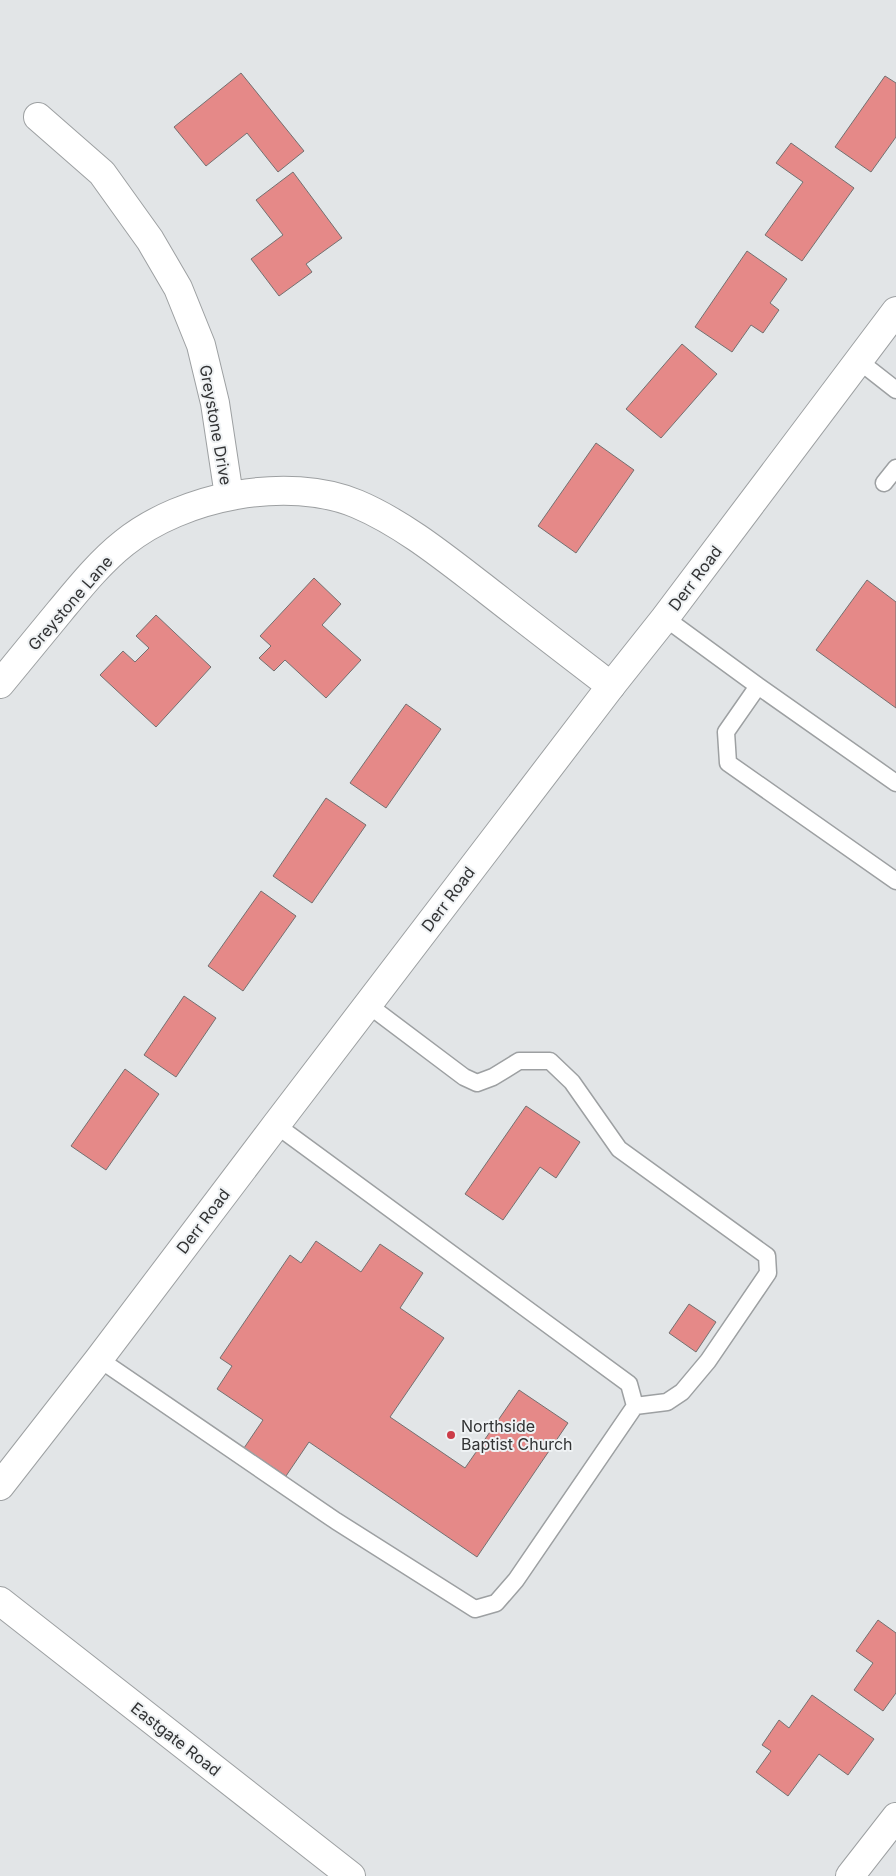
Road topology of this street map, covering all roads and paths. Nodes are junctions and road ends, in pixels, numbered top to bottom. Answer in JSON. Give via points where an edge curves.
{"nodes":[{"id":1,"x":38,"y":117,"type":"dead end"},
{"id":2,"x":896,"y":311,"type":"edge"},
{"id":3,"x":859,"y":361,"type":"junction"},
{"id":4,"x":896,"y":390,"type":"edge"},
{"id":5,"x":896,"y":468,"type":"edge"},
{"id":6,"x":884,"y":484,"type":"dead end"},
{"id":7,"x":229,"y":496,"type":"junction"},
{"id":8,"x":665,"y":618,"type":"junction"},
{"id":9,"x":0,"y":684,"type":"edge"},
{"id":10,"x":611,"y":686,"type":"junction"},
{"id":11,"x":758,"y":686,"type":"junction"},
{"id":12,"x":896,"y":783,"type":"edge"},
{"id":13,"x":896,"y":881,"type":"edge"},
{"id":14,"x":367,"y":1004,"type":"junction"},
{"id":15,"x":276,"y":1125,"type":"junction"},
{"id":16,"x":99,"y":1359,"type":"junction"},
{"id":17,"x":635,"y":1406,"type":"junction"},
{"id":18,"x":0,"y":1486,"type":"edge"},
{"id":19,"x":0,"y":1601,"type":"edge"},
{"id":20,"x":896,"y":1816,"type":"edge"},
{"id":21,"x":351,"y":1876,"type":"edge"},
{"id":22,"x":850,"y":1876,"type":"edge"}],
"edges":[{"from":1,"to":7,"type":"street","name":"Greystone Drive","via":[[102,173],[150,240],[178,288],[200,345],[215,403]]},
{"from":2,"to":3,"type":"street","name":"Derr Road"},
{"from":3,"to":4,"type":"lane"},
{"from":3,"to":8,"type":"street","name":"Derr Road"},
{"from":5,"to":6,"type":"lane"},
{"from":7,"to":9,"type":"street","name":"Greystone Lane","via":[[188,507],[154,523],[125,542],[90,576]]},
{"from":7,"to":10,"type":"street","name":"Greystone Drive","via":[[288,491],[314,493],[356,504],[388,520],[452,563]]},
{"from":8,"to":10,"type":"street","name":"Derr Road"},
{"from":8,"to":11,"type":"lane"},
{"from":10,"to":14,"type":"street","name":"Derr Road"},
{"from":11,"to":12,"type":"lane"},
{"from":11,"to":13,"type":"lane","via":[[726,732],[728,763]]},
{"from":14,"to":15,"type":"street","name":"Derr Road"},
{"from":14,"to":17,"type":"lane","via":[[477,1084],[519,1061],[550,1061],[572,1082],[619,1149],[767,1256],[768,1273],[708,1361],[682,1392],[667,1402]]},
{"from":15,"to":16,"type":"street","name":"Derr Road"},
{"from":15,"to":17,"type":"lane","via":[[629,1384]]},
{"from":16,"to":17,"type":"lane","via":[[336,1521],[475,1609],[496,1603],[516,1580]]},
{"from":16,"to":18,"type":"street","name":"Derr Road"},
{"from":19,"to":21,"type":"street","name":"Eastgate Road"},
{"from":20,"to":22,"type":"street"}]}
